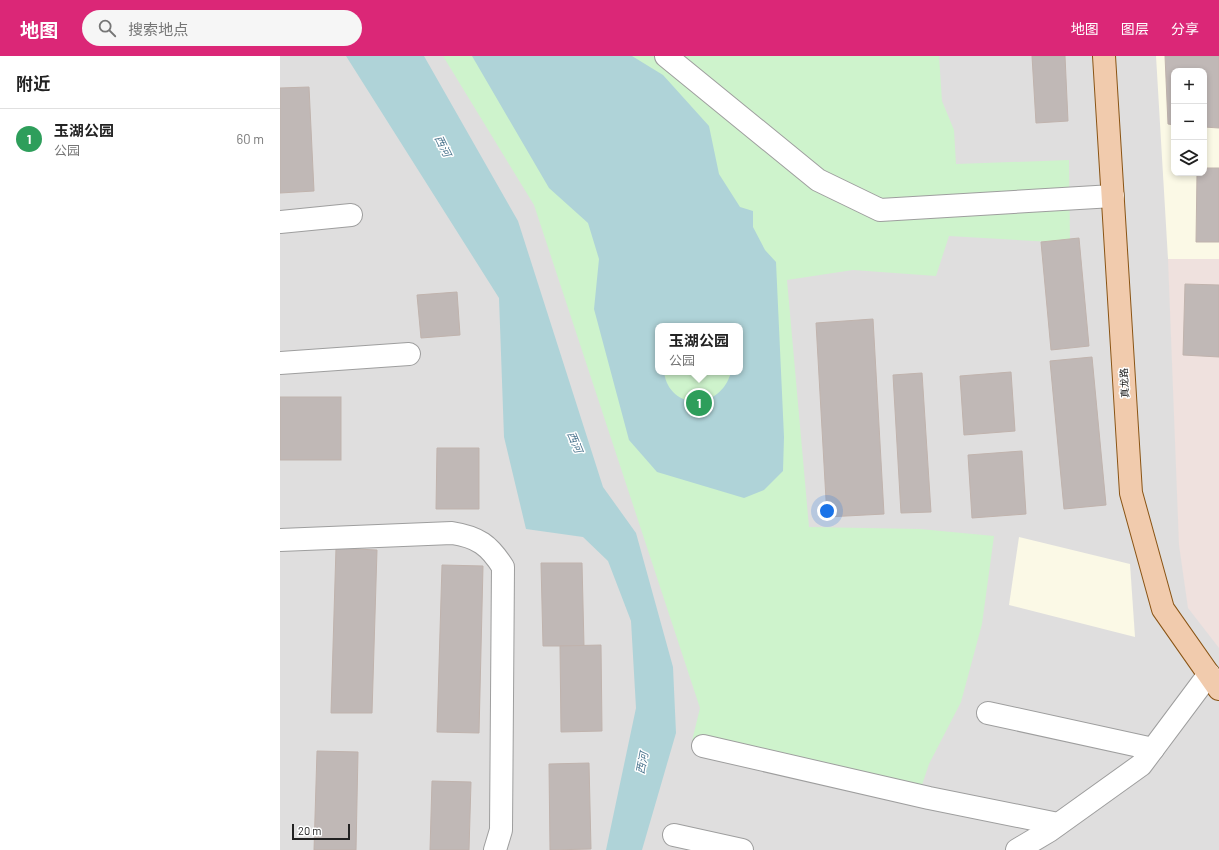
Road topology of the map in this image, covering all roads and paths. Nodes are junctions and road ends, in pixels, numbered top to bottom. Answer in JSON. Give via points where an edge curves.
{"nodes":[{"id":1,"x":666,"y":56,"type":"edge"},
{"id":2,"x":1104,"y":56,"type":"edge"},
{"id":3,"x":1113,"y":196,"type":"junction"},
{"id":4,"x":351,"y":215,"type":"dead end"},
{"id":5,"x":280,"y":222,"type":"edge"},
{"id":6,"x":409,"y":354,"type":"dead end"},
{"id":7,"x":280,"y":363,"type":"edge"},
{"id":8,"x":280,"y":540,"type":"edge"},
{"id":9,"x":1214,"y":681,"type":"edge"},
{"id":10,"x":988,"y":713,"type":"dead end"},
{"id":11,"x":703,"y":746,"type":"dead end"},
{"id":12,"x":1153,"y":749,"type":"junction"},
{"id":13,"x":1058,"y":824,"type":"junction"},
{"id":14,"x":674,"y":835,"type":"dead end"},
{"id":15,"x":495,"y":850,"type":"edge"},
{"id":16,"x":742,"y":850,"type":"edge"},
{"id":17,"x":1017,"y":850,"type":"edge"}],
"edges":[{"from":1,"to":3,"type":"street","via":[[818,180],[880,210]]},
{"from":2,"to":3,"type":"main road","name":"真龙路"},
{"from":3,"to":9,"type":"main road","name":"真龙路","via":[[1131,493],[1163,609]]},
{"from":4,"to":5,"type":"street"},
{"from":6,"to":7,"type":"street"},
{"from":8,"to":15,"type":"street","via":[[452,533],[483,542],[494,553],[503,567],[501,830]]},
{"from":9,"to":12,"type":"street"},
{"from":10,"to":12,"type":"street"},
{"from":11,"to":13,"type":"street","via":[[929,798]]},
{"from":12,"to":13,"type":"street","via":[[1141,765]]},
{"from":13,"to":17,"type":"street"},
{"from":14,"to":16,"type":"street"}]}
